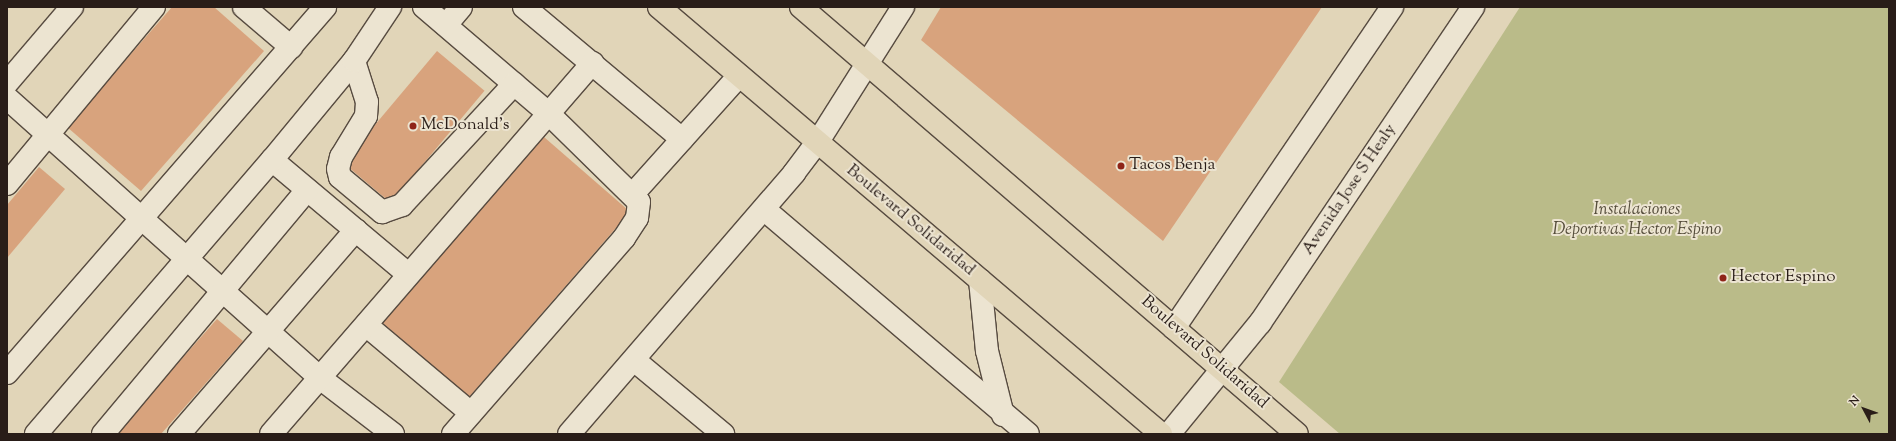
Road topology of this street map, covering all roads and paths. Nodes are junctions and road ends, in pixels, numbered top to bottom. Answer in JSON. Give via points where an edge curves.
{"nodes":[{"id":1,"x":72,"y":7,"type":"edge"},
{"id":2,"x":154,"y":7,"type":"edge"},
{"id":3,"x":244,"y":7,"type":"edge"},
{"id":4,"x":325,"y":7,"type":"edge"},
{"id":5,"x":408,"y":7,"type":"edge"},
{"id":6,"x":424,"y":7,"type":"edge"},
{"id":7,"x":462,"y":7,"type":"edge"},
{"id":8,"x":524,"y":7,"type":"edge"},
{"id":9,"x":659,"y":7,"type":"edge"},
{"id":10,"x":801,"y":7,"type":"edge"},
{"id":11,"x":903,"y":7,"type":"edge"},
{"id":12,"x":1392,"y":7,"type":"edge"},
{"id":13,"x":1473,"y":7,"type":"edge"},
{"id":14,"x":387,"y":14,"type":"edge"},
{"id":15,"x":446,"y":25,"type":"junction"},
{"id":16,"x":291,"y":47,"type":"junction"},
{"id":17,"x":354,"y":61,"type":"junction"},
{"id":18,"x":592,"y":63,"type":"junction"},
{"id":19,"x":868,"y":64,"type":"junction"},
{"id":20,"x":740,"y":76,"type":"junction"},
{"id":21,"x":7,"y":83,"type":"edge"},
{"id":22,"x":514,"y":84,"type":"junction"},
{"id":23,"x":7,"y":98,"type":"edge"},
{"id":24,"x":548,"y":113,"type":"junction"},
{"id":25,"x":48,"y":135,"type":"junction"},
{"id":26,"x":682,"y":139,"type":"junction"},
{"id":27,"x":817,"y":143,"type":"junction"},
{"id":28,"x":272,"y":160,"type":"junction"},
{"id":29,"x":7,"y":184,"type":"edge"},
{"id":30,"x":307,"y":190,"type":"junction"},
{"id":31,"x":633,"y":194,"type":"junction"},
{"id":32,"x":765,"y":210,"type":"junction"},
{"id":33,"x":142,"y":220,"type":"junction"},
{"id":34,"x":356,"y":230,"type":"junction"},
{"id":35,"x":187,"y":258,"type":"junction"},
{"id":36,"x":408,"y":274,"type":"junction"},
{"id":37,"x":980,"y":280,"type":"junction"},
{"id":38,"x":224,"y":289,"type":"junction"},
{"id":39,"x":366,"y":324,"type":"junction"},
{"id":40,"x":1174,"y":328,"type":"junction"},
{"id":41,"x":270,"y":331,"type":"junction"},
{"id":42,"x":634,"y":360,"type":"junction"},
{"id":43,"x":1223,"y":369,"type":"junction"},
{"id":44,"x":7,"y":373,"type":"edge"},
{"id":45,"x":320,"y":378,"type":"junction"},
{"id":46,"x":471,"y":414,"type":"junction"},
{"id":47,"x":1003,"y":415,"type":"junction"},
{"id":48,"x":36,"y":434,"type":"edge"},
{"id":49,"x":103,"y":434,"type":"edge"},
{"id":50,"x":179,"y":434,"type":"edge"},
{"id":51,"x":271,"y":434,"type":"edge"},
{"id":52,"x":394,"y":434,"type":"edge"},
{"id":53,"x":453,"y":434,"type":"edge"},
{"id":54,"x":569,"y":434,"type":"edge"},
{"id":55,"x":723,"y":434,"type":"edge"},
{"id":56,"x":1028,"y":434,"type":"edge"},
{"id":57,"x":1161,"y":434,"type":"edge"},
{"id":58,"x":1169,"y":434,"type":"edge"},
{"id":59,"x":1297,"y":434,"type":"edge"}],
"edges":[{"from":1,"to":21,"type":"street"},
{"from":2,"to":25,"type":"street"},
{"from":3,"to":16,"type":"street"},
{"from":4,"to":16,"type":"street"},
{"from":5,"to":14,"type":"street"},
{"from":6,"to":15,"type":"street"},
{"from":7,"to":15,"type":"street"},
{"from":8,"to":18,"type":"street"},
{"from":9,"to":20,"type":"main road","name":"Boulevard Solidaridad"},
{"from":10,"to":19,"type":"main road","name":"Boulevard Solidaridad"},
{"from":11,"to":19,"type":"street"},
{"from":12,"to":40,"type":"street"},
{"from":13,"to":43,"type":"street","name":"Avenida Jose S Healy","via":[[1260,323]]},
{"from":14,"to":17,"type":"street"},
{"from":15,"to":22,"type":"street"},
{"from":16,"to":33,"type":"street"},
{"from":17,"to":22,"type":"street","via":[[367,102],[366,116],[341,157],[338,169],[340,177],[382,212],[402,205]]},
{"from":17,"to":28,"type":"street"},
{"from":18,"to":24,"type":"street"},
{"from":18,"to":26,"type":"street"},
{"from":19,"to":27,"type":"street"},
{"from":19,"to":40,"type":"main road","name":"Boulevard Solidaridad"},
{"from":20,"to":26,"type":"street"},
{"from":20,"to":27,"type":"main road","name":"Boulevard Solidaridad"},
{"from":22,"to":24,"type":"street"},
{"from":23,"to":25,"type":"street"},
{"from":24,"to":31,"type":"street"},
{"from":24,"to":36,"type":"street"},
{"from":25,"to":29,"type":"street"},
{"from":25,"to":33,"type":"street"},
{"from":26,"to":31,"type":"street"},
{"from":27,"to":32,"type":"street"},
{"from":27,"to":37,"type":"main road","name":"Boulevard Solidaridad"},
{"from":28,"to":30,"type":"street"},
{"from":28,"to":35,"type":"street"},
{"from":30,"to":34,"type":"street"},
{"from":30,"to":38,"type":"street"},
{"from":31,"to":46,"type":"street","via":[[640,211],[624,238]]},
{"from":32,"to":42,"type":"street"},
{"from":32,"to":47,"type":"street"},
{"from":33,"to":35,"type":"street"},
{"from":33,"to":44,"type":"street"},
{"from":34,"to":36,"type":"street"},
{"from":34,"to":41,"type":"street"},
{"from":35,"to":38,"type":"street"},
{"from":35,"to":48,"type":"street"},
{"from":36,"to":39,"type":"street"},
{"from":37,"to":47,"type":"street","via":[[987,351]]},
{"from":37,"to":57,"type":"main road","name":"Boulevard Solidaridad"},
{"from":38,"to":41,"type":"street"},
{"from":38,"to":49,"type":"street"},
{"from":39,"to":45,"type":"street"},
{"from":39,"to":46,"type":"street"},
{"from":40,"to":43,"type":"main road","name":"Boulevard Solidaridad"},
{"from":41,"to":45,"type":"street"},
{"from":41,"to":50,"type":"street"},
{"from":42,"to":54,"type":"street"},
{"from":42,"to":55,"type":"street"},
{"from":43,"to":58,"type":"street","name":"Avenida Jose S Healy"},
{"from":43,"to":59,"type":"main road","name":"Boulevard Solidaridad"},
{"from":45,"to":51,"type":"street"},
{"from":45,"to":52,"type":"street"},
{"from":46,"to":53,"type":"street"},
{"from":47,"to":56,"type":"street"}]}
